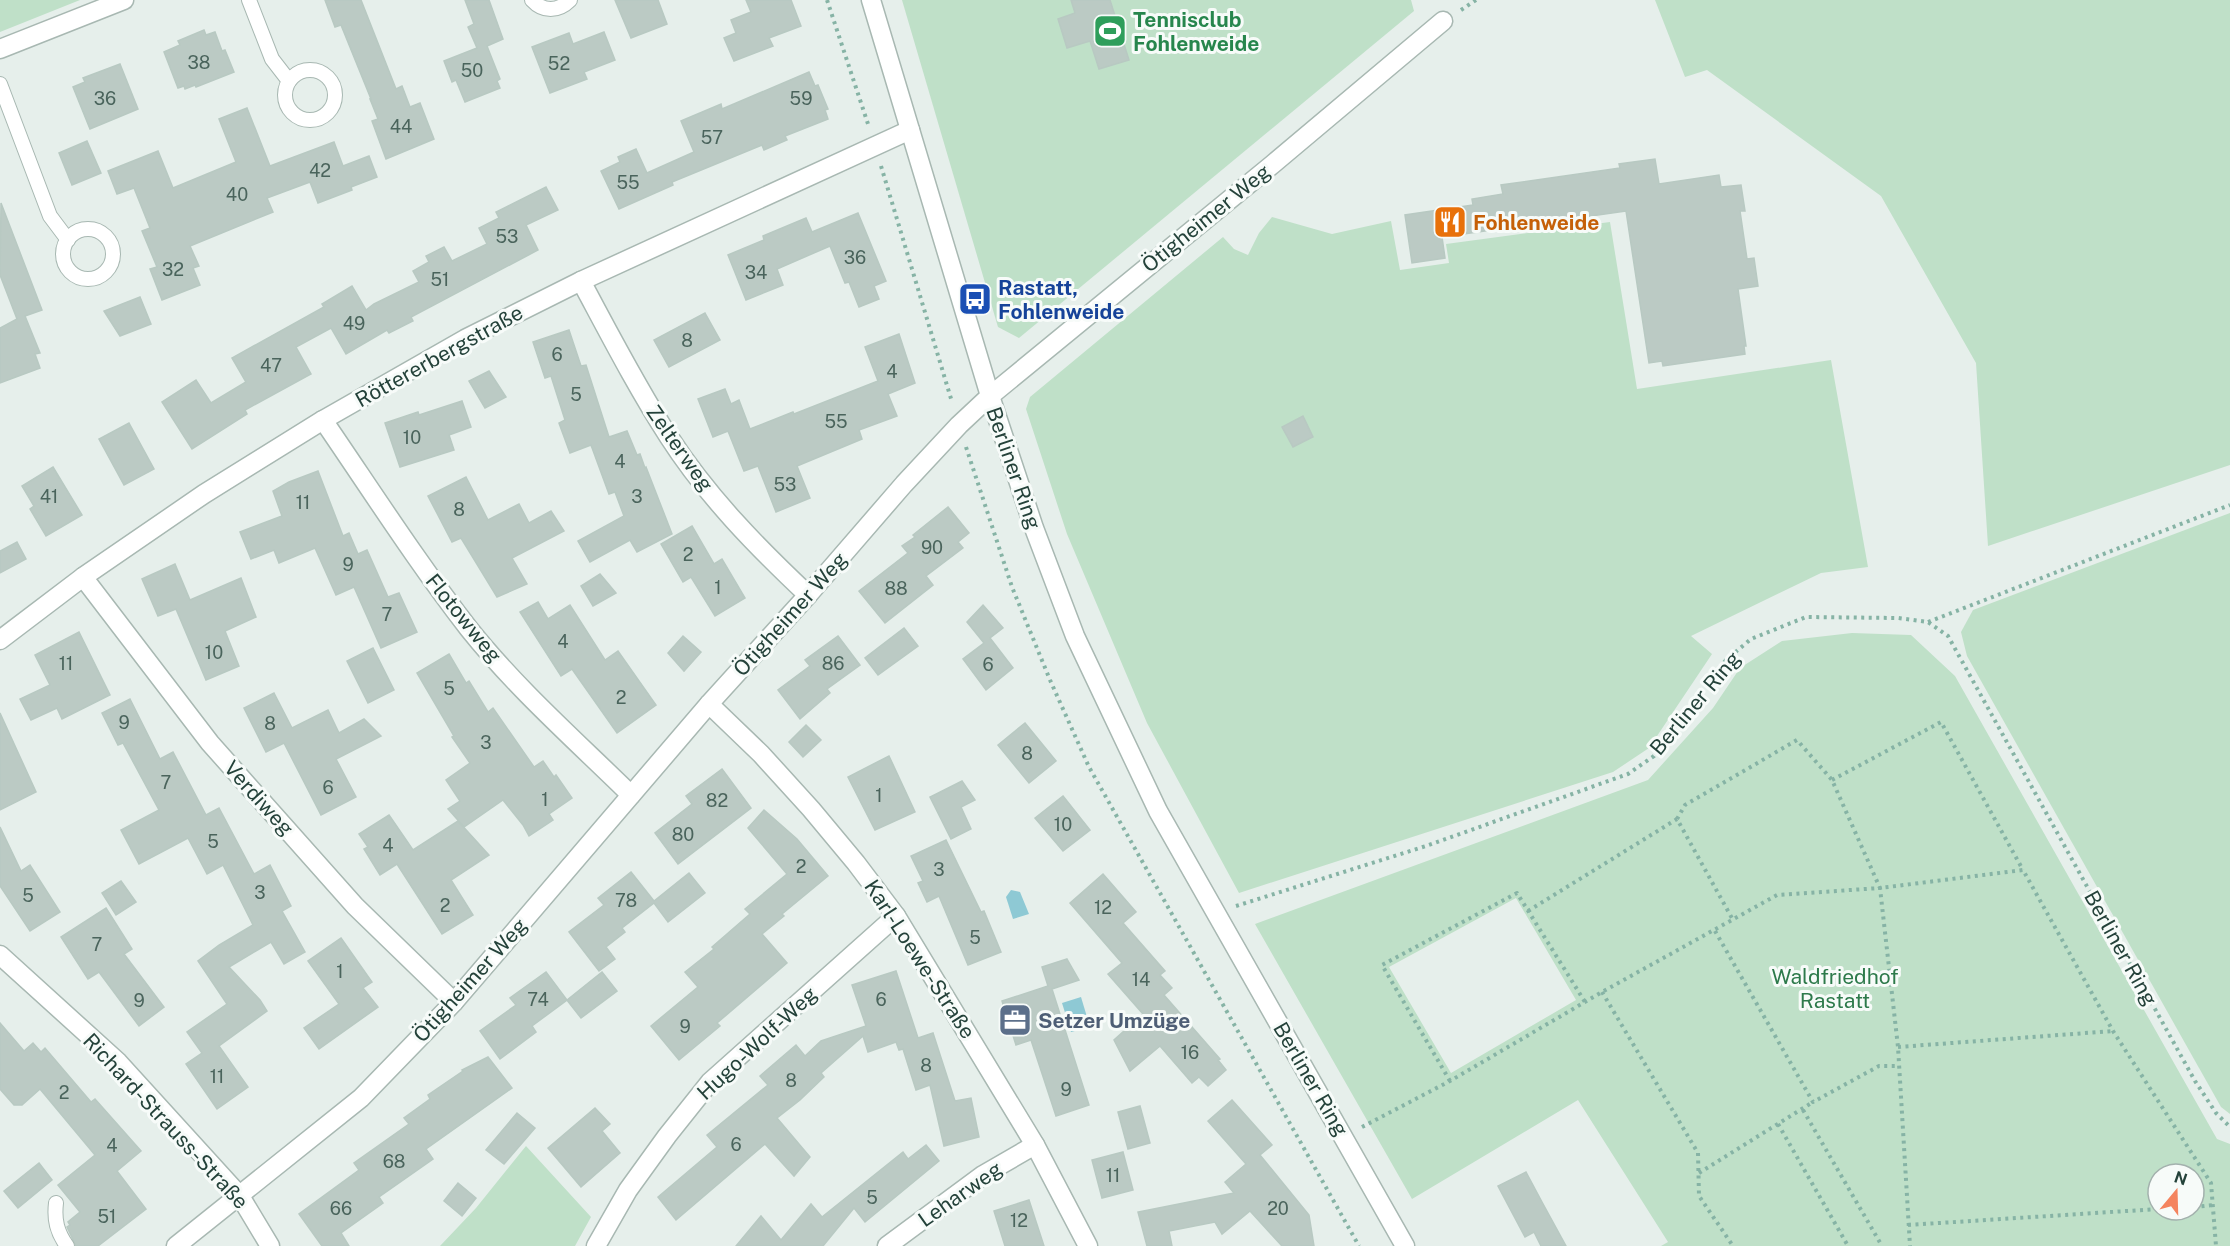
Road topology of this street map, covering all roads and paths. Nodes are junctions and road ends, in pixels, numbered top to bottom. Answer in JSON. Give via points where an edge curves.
{"nodes":[{"id":1,"x":124,"y":0,"type":"edge"},
{"id":2,"x":249,"y":0,"type":"edge"},
{"id":3,"x":532,"y":0,"type":"edge"},
{"id":4,"x":570,"y":0,"type":"edge"},
{"id":5,"x":871,"y":0,"type":"edge"},
{"id":6,"x":1443,"y":21,"type":"dead end"},
{"id":7,"x":0,"y":49,"type":"edge"},
{"id":8,"x":289,"y":81,"type":"dead end"},
{"id":9,"x":0,"y":84,"type":"edge"},
{"id":10,"x":910,"y":130,"type":"junction"},
{"id":11,"x":68,"y":240,"type":"dead end"},
{"id":12,"x":580,"y":280,"type":"junction"},
{"id":13,"x":990,"y":396,"type":"junction"},
{"id":14,"x":323,"y":420,"type":"junction"},
{"id":15,"x":2230,"y":505,"type":"edge"},
{"id":16,"x":83,"y":577,"type":"junction"},
{"id":17,"x":808,"y":595,"type":"junction"},
{"id":18,"x":1928,"y":622,"type":"junction"},
{"id":19,"x":0,"y":640,"type":"edge"},
{"id":20,"x":709,"y":704,"type":"junction"},
{"id":21,"x":1832,"y":780,"type":"junction"},
{"id":22,"x":631,"y":795,"type":"junction"},
{"id":23,"x":1677,"y":819,"type":"junction"},
{"id":24,"x":2023,"y":870,"type":"junction"},
{"id":25,"x":1880,"y":888,"type":"junction"},
{"id":26,"x":1528,"y":911,"type":"junction"},
{"id":27,"x":1215,"y":913,"type":"junction"},
{"id":28,"x":896,"y":916,"type":"junction"},
{"id":29,"x":1734,"y":920,"type":"junction"},
{"id":30,"x":1715,"y":931,"type":"junction"},
{"id":31,"x":0,"y":955,"type":"edge"},
{"id":32,"x":1602,"y":992,"type":"junction"},
{"id":33,"x":454,"y":1002,"type":"junction"},
{"id":34,"x":1585,"y":1002,"type":"junction"},
{"id":35,"x":2113,"y":1031,"type":"junction"},
{"id":36,"x":1898,"y":1047,"type":"junction"},
{"id":37,"x":1899,"y":1066,"type":"junction"},
{"id":38,"x":1450,"y":1081,"type":"junction"},
{"id":39,"x":1813,"y":1102,"type":"junction"},
{"id":40,"x":1803,"y":1110,"type":"junction"},
{"id":41,"x":1778,"y":1124,"type":"junction"},
{"id":42,"x":2230,"y":1127,"type":"edge"},
{"id":43,"x":1344,"y":1136,"type":"junction"},
{"id":44,"x":1035,"y":1145,"type":"junction"},
{"id":45,"x":1698,"y":1173,"type":"junction"},
{"id":46,"x":240,"y":1196,"type":"junction"},
{"id":47,"x":56,"y":1203,"type":"dead end"},
{"id":48,"x":2206,"y":1206,"type":"edge"},
{"id":49,"x":2213,"y":1206,"type":"junction"},
{"id":50,"x":2146,"y":1210,"type":"edge"},
{"id":51,"x":1908,"y":1225,"type":"junction"},
{"id":52,"x":67,"y":1246,"type":"edge"},
{"id":53,"x":176,"y":1246,"type":"edge"},
{"id":54,"x":270,"y":1246,"type":"edge"},
{"id":55,"x":596,"y":1246,"type":"edge"},
{"id":56,"x":886,"y":1246,"type":"edge"},
{"id":57,"x":1088,"y":1246,"type":"edge"},
{"id":58,"x":1405,"y":1246,"type":"edge"},
{"id":59,"x":1733,"y":1246,"type":"edge"},
{"id":60,"x":1848,"y":1246,"type":"edge"},
{"id":61,"x":1882,"y":1246,"type":"edge"},
{"id":62,"x":1910,"y":1246,"type":"edge"},
{"id":63,"x":2216,"y":1246,"type":"edge"}],
"edges":[{"from":1,"to":7,"type":"street"},
{"from":2,"to":8,"type":"lane","via":[[272,59]]},
{"from":3,"to":4,"type":"lane","via":[[542,8],[552,9]]},
{"from":5,"to":10,"type":"street","name":"Berliner Ring"},
{"from":6,"to":13,"type":"street","name":"Ötigheimer Weg"},
{"from":9,"to":11,"type":"lane","via":[[51,216]]},
{"from":10,"to":12,"type":"street","name":"Röttererbergstraße"},
{"from":10,"to":13,"type":"street","name":"Berliner Ring"},
{"from":12,"to":14,"type":"street","name":"Röttererbergstraße","via":[[465,339]]},
{"from":12,"to":17,"type":"street","name":"Zelterweg","via":[[630,374],[670,438],[758,548]]},
{"from":13,"to":17,"type":"street","name":"Ötigheimer Weg","via":[[904,484]]},
{"from":13,"to":27,"type":"street","name":"Berliner Ring","via":[[1075,636],[1158,811]]},
{"from":14,"to":16,"type":"street","name":"Röttererbergstraße","via":[[204,494]]},
{"from":14,"to":22,"type":"street","name":"Flotowweg","via":[[470,630],[524,691]]},
{"from":15,"to":18,"type":"path"},
{"from":16,"to":19,"type":"street","name":"Röttererbergstraße"},
{"from":16,"to":33,"type":"street","name":"Verdiweg","via":[[210,743],[355,906]]},
{"from":17,"to":20,"type":"street","name":"Ötigheimer Weg"},
{"from":18,"to":27,"type":"path","name":"Berliner Ring","via":[[1806,617],[1751,639],[1726,660],[1654,756],[1628,774],[1426,846]]},
{"from":18,"to":42,"type":"path","name":"Berliner Ring","via":[[1948,636],[2195,1082]]},
{"from":20,"to":22,"type":"street","name":"Ötigheimer Weg"},
{"from":20,"to":28,"type":"street","name":"Karl-Loewe-Straße","via":[[812,809]]},
{"from":21,"to":23,"type":"path","via":[[1797,740],[1685,805]]},
{"from":21,"to":24,"type":"path","via":[[1941,722]]},
{"from":21,"to":25,"type":"path"},
{"from":22,"to":33,"type":"street","name":"Ötigheimer Weg"},
{"from":23,"to":26,"type":"path"},
{"from":23,"to":29,"type":"path"},
{"from":24,"to":25,"type":"path"},
{"from":24,"to":35,"type":"path"},
{"from":25,"to":29,"type":"path","via":[[1777,895]]},
{"from":25,"to":36,"type":"path"},
{"from":26,"to":34,"type":"path"},
{"from":26,"to":38,"type":"path","via":[[1517,893],[1382,965]]},
{"from":27,"to":43,"type":"street","name":"Berliner Ring"},
{"from":28,"to":44,"type":"street","name":"Karl-Loewe-Straße"},
{"from":28,"to":55,"type":"street","name":"Hugo-Wolf-Weg","via":[[710,1082],[628,1190]]},
{"from":29,"to":30,"type":"path"},
{"from":30,"to":32,"type":"path"},
{"from":30,"to":39,"type":"path"},
{"from":31,"to":46,"type":"street","name":"Richard-Strauss-Straße","via":[[118,1062]]},
{"from":32,"to":34,"type":"path"},
{"from":32,"to":45,"type":"path","via":[[1698,1153]]},
{"from":33,"to":46,"type":"street","name":"Ötigheimer Weg","via":[[361,1098]]},
{"from":34,"to":38,"type":"path"},
{"from":35,"to":36,"type":"path"},
{"from":35,"to":49,"type":"path","via":[[2211,1183]]},
{"from":36,"to":37,"type":"path"},
{"from":37,"to":39,"type":"path","via":[[1879,1066]]},
{"from":37,"to":51,"type":"path"},
{"from":38,"to":43,"type":"path"},
{"from":39,"to":40,"type":"path"},
{"from":40,"to":41,"type":"path"},
{"from":40,"to":61,"type":"path"},
{"from":41,"to":45,"type":"path"},
{"from":41,"to":60,"type":"path"},
{"from":43,"to":58,"type":"street","name":"Berliner Ring"},
{"from":44,"to":56,"type":"street","name":"Leharweg","via":[[983,1175]]},
{"from":44,"to":57,"type":"street","name":"Karl-Loewe-Straße"},
{"from":45,"to":59,"type":"path","via":[[1699,1196]]},
{"from":46,"to":53,"type":"street","name":"Ötigheimer Weg"},
{"from":46,"to":54,"type":"street","name":"Richard-Strauss-Straße"},
{"from":47,"to":52,"type":"lane","via":[[54,1220]]},
{"from":48,"to":49,"type":"path"},
{"from":49,"to":63,"type":"path"},
{"from":50,"to":51,"type":"path"},
{"from":51,"to":62,"type":"path"}]}
